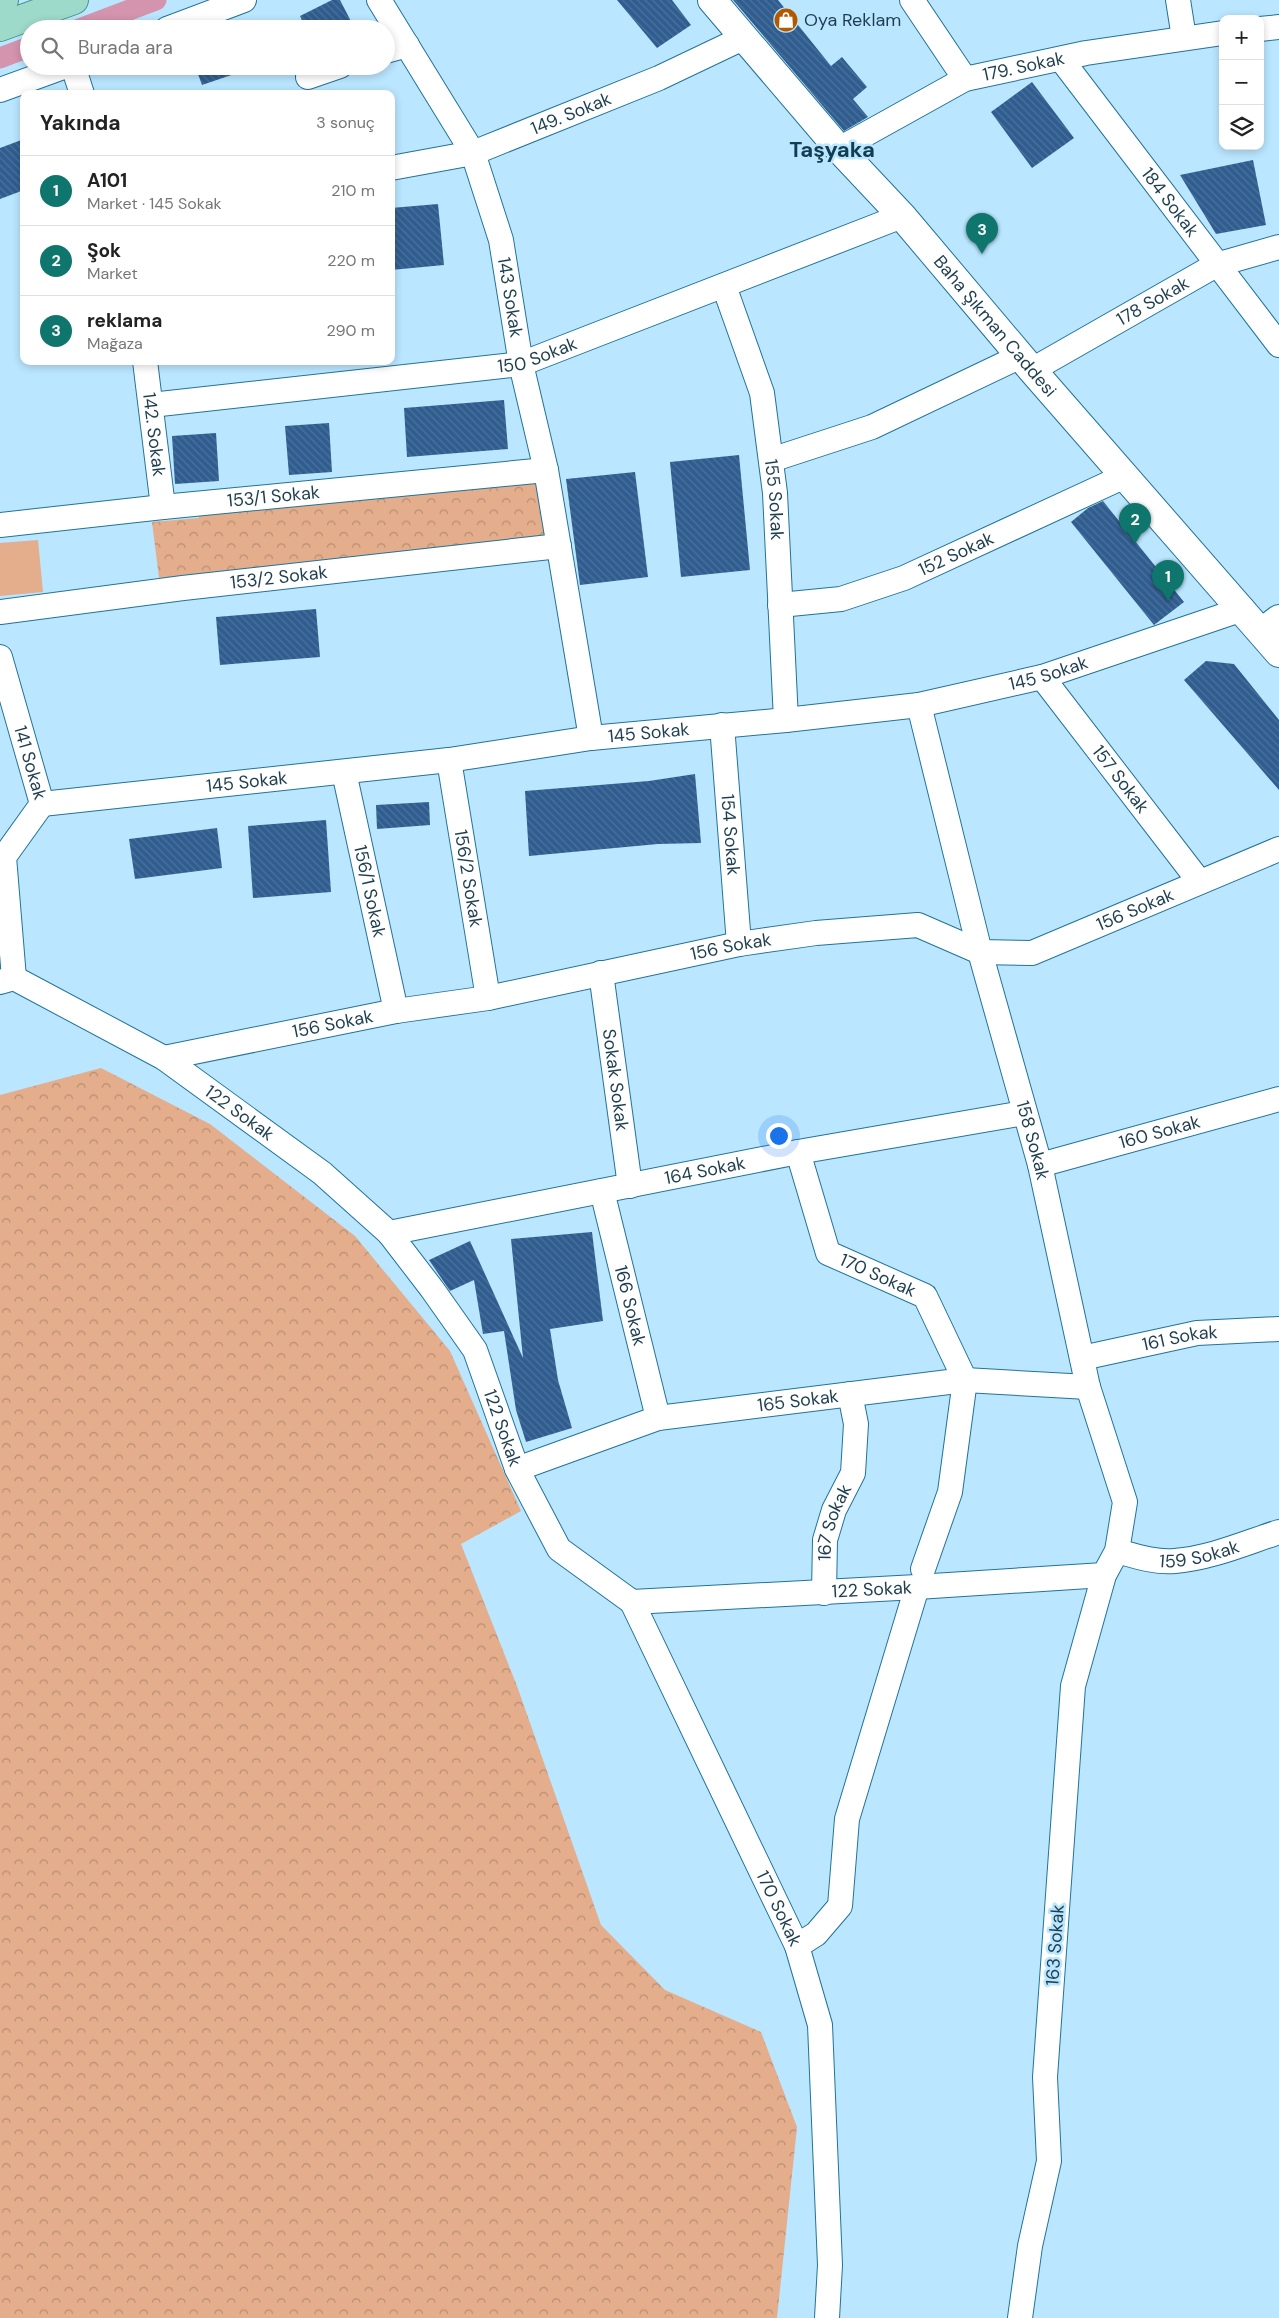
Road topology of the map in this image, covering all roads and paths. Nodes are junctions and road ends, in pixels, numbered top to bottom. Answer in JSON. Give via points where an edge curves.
{"nodes":[{"id":1,"x":4,"y":0,"type":"edge"},
{"id":2,"x":74,"y":0,"type":"edge"},
{"id":3,"x":244,"y":0,"type":"edge"},
{"id":4,"x":379,"y":0,"type":"edge"},
{"id":5,"x":712,"y":0,"type":"edge"},
{"id":6,"x":912,"y":0,"type":"edge"},
{"id":7,"x":1178,"y":0,"type":"edge"},
{"id":8,"x":0,"y":2,"type":"edge"},
{"id":9,"x":191,"y":20,"type":"edge"},
{"id":10,"x":386,"y":20,"type":"edge"},
{"id":11,"x":0,"y":27,"type":"edge"},
{"id":12,"x":1279,"y":27,"type":"edge"},
{"id":13,"x":1264,"y":29,"type":"edge"},
{"id":14,"x":1219,"y":34,"type":"edge"},
{"id":15,"x":743,"y":38,"type":"junction"},
{"id":16,"x":1184,"y":38,"type":"junction"},
{"id":17,"x":397,"y":48,"type":"edge"},
{"id":18,"x":1061,"y":59,"type":"junction"},
{"id":19,"x":41,"y":75,"type":"edge"},
{"id":20,"x":76,"y":75,"type":"edge"},
{"id":21,"x":314,"y":75,"type":"edge"},
{"id":22,"x":308,"y":77,"type":"dead end"},
{"id":23,"x":966,"y":80,"type":"junction"},
{"id":24,"x":0,"y":90,"type":"edge"},
{"id":25,"x":81,"y":90,"type":"edge"},
{"id":26,"x":839,"y":149,"type":"junction"},
{"id":27,"x":474,"y":153,"type":"junction"},
{"id":28,"x":395,"y":167,"type":"edge"},
{"id":29,"x":902,"y":216,"type":"junction"},
{"id":30,"x":1279,"y":247,"type":"edge"},
{"id":31,"x":1216,"y":265,"type":"junction"},
{"id":32,"x":724,"y":286,"type":"junction"},
{"id":33,"x":1279,"y":346,"type":"edge"},
{"id":34,"x":1026,"y":363,"type":"junction"},
{"id":35,"x":521,"y":364,"type":"junction"},
{"id":36,"x":146,"y":365,"type":"edge"},
{"id":37,"x":151,"y":405,"type":"junction"},
{"id":38,"x":771,"y":460,"type":"junction"},
{"id":39,"x":546,"y":470,"type":"junction"},
{"id":40,"x":1125,"y":476,"type":"junction"},
{"id":41,"x":163,"y":507,"type":"junction"},
{"id":42,"x":0,"y":525,"type":"edge"},
{"id":43,"x":560,"y":546,"type":"junction"},
{"id":44,"x":780,"y":605,"type":"junction"},
{"id":45,"x":1243,"y":609,"type":"junction"},
{"id":46,"x":0,"y":612,"type":"edge"},
{"id":47,"x":1273,"y":635,"type":"edge"},
{"id":48,"x":0,"y":657,"type":"edge"},
{"id":49,"x":1042,"y":677,"type":"junction"},
{"id":50,"x":918,"y":705,"type":"junction"},
{"id":51,"x":786,"y":720,"type":"junction"},
{"id":52,"x":722,"y":725,"type":"junction"},
{"id":53,"x":591,"y":738,"type":"junction"},
{"id":54,"x":449,"y":760,"type":"junction"},
{"id":55,"x":344,"y":772,"type":"junction"},
{"id":56,"x":42,"y":804,"type":"junction"},
{"id":57,"x":1279,"y":849,"type":"edge"},
{"id":58,"x":2,"y":856,"type":"edge"},
{"id":59,"x":1199,"y":881,"type":"junction"},
{"id":60,"x":739,"y":944,"type":"junction"},
{"id":61,"x":980,"y":952,"type":"junction"},
{"id":62,"x":600,"y":973,"type":"junction"},
{"id":63,"x":7,"y":980,"type":"edge"},
{"id":64,"x":488,"y":998,"type":"junction"},
{"id":65,"x":396,"y":1011,"type":"junction"},
{"id":66,"x":164,"y":1058,"type":"junction"},
{"id":67,"x":1279,"y":1099,"type":"edge"},
{"id":68,"x":1024,"y":1113,"type":"junction"},
{"id":69,"x":798,"y":1152,"type":"junction"},
{"id":70,"x":1040,"y":1165,"type":"junction"},
{"id":71,"x":630,"y":1186,"type":"junction"},
{"id":72,"x":602,"y":1191,"type":"junction"},
{"id":73,"x":389,"y":1233,"type":"junction"},
{"id":74,"x":1279,"y":1329,"type":"edge"},
{"id":75,"x":1082,"y":1358,"type":"junction"},
{"id":76,"x":965,"y":1380,"type":"junction"},
{"id":77,"x":1088,"y":1387,"type":"junction"},
{"id":78,"x":850,"y":1394,"type":"junction"},
{"id":79,"x":658,"y":1418,"type":"junction"},
{"id":80,"x":517,"y":1469,"type":"junction"},
{"id":81,"x":1279,"y":1532,"type":"edge"},
{"id":82,"x":1117,"y":1551,"type":"junction"},
{"id":83,"x":1104,"y":1575,"type":"junction"},
{"id":84,"x":920,"y":1578,"type":"junction"},
{"id":85,"x":824,"y":1593,"type":"junction"},
{"id":86,"x":632,"y":1602,"type":"junction"},
{"id":87,"x":797,"y":1946,"type":"junction"},
{"id":88,"x":827,"y":2318,"type":"edge"},
{"id":89,"x":1020,"y":2318,"type":"edge"}],
"edges":[{"from":1,"to":8,"type":"main road"},
{"from":2,"to":11,"type":"main road"},
{"from":3,"to":9,"type":"street"},
{"from":4,"to":10,"type":"street","name":"143 Sokak"},
{"from":5,"to":15,"type":"main road","name":"Baha Şıkman Caddesi"},
{"from":6,"to":23,"type":"street"},
{"from":7,"to":16,"type":"street"},
{"from":12,"to":13,"type":"street"},
{"from":14,"to":16,"type":"street","name":"179. Sokak"},
{"from":15,"to":26,"type":"main road","name":"Baha Şıkman Caddesi"},
{"from":15,"to":27,"type":"street","name":"149. Sokak","via":[[660,78]]},
{"from":16,"to":18,"type":"street","name":"179. Sokak"},
{"from":17,"to":27,"type":"street","name":"143 Sokak"},
{"from":18,"to":23,"type":"street","name":"179. Sokak"},
{"from":18,"to":31,"type":"street","name":"184 Sokak"},
{"from":19,"to":24,"type":"street"},
{"from":20,"to":25,"type":"street"},
{"from":21,"to":22,"type":"street"},
{"from":23,"to":26,"type":"street","name":"179. Sokak"},
{"from":26,"to":29,"type":"main road","name":"Baha Şıkman Caddesi"},
{"from":27,"to":28,"type":"street","name":"149. Sokak"},
{"from":27,"to":35,"type":"street","name":"143 Sokak","via":[[501,240]]},
{"from":29,"to":32,"type":"street","name":"150 Sokak"},
{"from":29,"to":34,"type":"main road","name":"Baha Şıkman Caddesi"},
{"from":30,"to":31,"type":"street","name":"178 Sokak"},
{"from":31,"to":33,"type":"street","name":"184 Sokak"},
{"from":31,"to":34,"type":"street","name":"178 Sokak"},
{"from":32,"to":35,"type":"street","name":"150 Sokak"},
{"from":32,"to":38,"type":"street","name":"155 Sokak","via":[[762,393]]},
{"from":34,"to":38,"type":"street","name":"178 Sokak","via":[[872,427]]},
{"from":34,"to":40,"type":"main road","name":"Baha Şıkman Caddesi"},
{"from":35,"to":37,"type":"street","name":"150 Sokak"},
{"from":35,"to":39,"type":"street","name":"143 Sokak"},
{"from":36,"to":37,"type":"street","name":"142. Sokak"},
{"from":37,"to":41,"type":"street","name":"142. Sokak"},
{"from":38,"to":44,"type":"street","name":"155 Sokak"},
{"from":39,"to":41,"type":"street","name":"153/1 Sokak"},
{"from":39,"to":43,"type":"street","name":"143 Sokak"},
{"from":40,"to":44,"type":"street","name":"152 Sokak","via":[[904,578],[842,599]]},
{"from":40,"to":45,"type":"main road","name":"Baha Şıkman Caddesi"},
{"from":41,"to":42,"type":"street","name":"153/1 Sokak"},
{"from":43,"to":46,"type":"street","name":"153/2 Sokak","via":[[182,588]]},
{"from":43,"to":53,"type":"street","name":"143 Sokak"},
{"from":44,"to":51,"type":"street","name":"155 Sokak"},
{"from":45,"to":47,"type":"main road","name":"Baha Şıkman Caddesi"},
{"from":45,"to":49,"type":"street","name":"145 Sokak"},
{"from":48,"to":56,"type":"street","name":"141 Sokak"},
{"from":49,"to":50,"type":"street","name":"145 Sokak"},
{"from":49,"to":59,"type":"street","name":"157 Sokak"},
{"from":50,"to":51,"type":"street","name":"145 Sokak"},
{"from":50,"to":61,"type":"street","name":"158 Sokak"},
{"from":51,"to":52,"type":"street","name":"145 Sokak"},
{"from":52,"to":53,"type":"street","name":"145 Sokak"},
{"from":52,"to":60,"type":"street","name":"154 Sokak"},
{"from":53,"to":54,"type":"street","name":"145 Sokak"},
{"from":54,"to":55,"type":"street","name":"145 Sokak"},
{"from":54,"to":64,"type":"street","name":"156/2 Sokak"},
{"from":55,"to":56,"type":"street","name":"145 Sokak"},
{"from":55,"to":65,"type":"street","name":"156/1 Sokak"},
{"from":56,"to":58,"type":"street","name":"141 Sokak"},
{"from":57,"to":59,"type":"street","name":"156 Sokak"},
{"from":58,"to":63,"type":"street","name":"141 Sokak"},
{"from":59,"to":61,"type":"street","name":"156 Sokak","via":[[1032,953]]},
{"from":60,"to":61,"type":"street","name":"156 Sokak","via":[[816,932],[918,925]]},
{"from":60,"to":62,"type":"street","name":"156 Sokak"},
{"from":61,"to":68,"type":"street","name":"158 Sokak"},
{"from":62,"to":64,"type":"street","name":"156 Sokak"},
{"from":62,"to":71,"type":"street","name":"Sokak Sokak"},
{"from":63,"to":66,"type":"street","name":"122 Sokak"},
{"from":64,"to":65,"type":"street","name":"156 Sokak"},
{"from":65,"to":66,"type":"street","name":"156 Sokak"},
{"from":66,"to":73,"type":"street","name":"122 Sokak","via":[[322,1173]]},
{"from":67,"to":70,"type":"street","name":"160 Sokak"},
{"from":68,"to":69,"type":"street","name":"164 Sokak"},
{"from":68,"to":70,"type":"street","name":"158 Sokak"},
{"from":69,"to":71,"type":"street","name":"164 Sokak"},
{"from":69,"to":76,"type":"street","name":"170 Sokak","via":[[828,1253],[925,1296]]},
{"from":70,"to":75,"type":"street","name":"158 Sokak"},
{"from":71,"to":72,"type":"street","name":"164 Sokak"},
{"from":72,"to":73,"type":"street","name":"164 Sokak"},
{"from":72,"to":79,"type":"street","name":"166 Sokak"},
{"from":73,"to":80,"type":"street","name":"122 Sokak","via":[[475,1350]]},
{"from":74,"to":75,"type":"street","name":"161 Sokak","via":[[1197,1333]]},
{"from":75,"to":77,"type":"street","name":"158 Sokak"},
{"from":76,"to":77,"type":"street","name":"165 Sokak"},
{"from":76,"to":78,"type":"street","name":"165 Sokak"},
{"from":76,"to":84,"type":"street","name":"170 Sokak","via":[[950,1492]]},
{"from":77,"to":82,"type":"street","name":"158 Sokak","via":[[1125,1502]]},
{"from":78,"to":79,"type":"street","name":"165 Sokak"},
{"from":78,"to":85,"type":"street","name":"167 Sokak","via":[[856,1424],[853,1473],[834,1510],[825,1540]]},
{"from":79,"to":80,"type":"street","name":"165 Sokak"},
{"from":80,"to":86,"type":"street","name":"122 Sokak","via":[[559,1549]]},
{"from":81,"to":82,"type":"street","name":"159 Sokak","via":[[1214,1554],[1173,1562]]},
{"from":82,"to":83,"type":"street","name":"158 Sokak"},
{"from":83,"to":84,"type":"street","name":"122 Sokak"},
{"from":83,"to":89,"type":"street","name":"163 Sokak","via":[[1073,1686],[1045,2077],[1049,2161],[1030,2246]]},
{"from":84,"to":85,"type":"street","name":"122 Sokak"},
{"from":84,"to":87,"type":"street","name":"170 Sokak","via":[[847,1818],[840,1906],[816,1934]]},
{"from":85,"to":86,"type":"street","name":"122 Sokak"},
{"from":86,"to":87,"type":"street","name":"170 Sokak"},
{"from":87,"to":88,"type":"street","via":[[820,2025],[830,2265]]}]}
